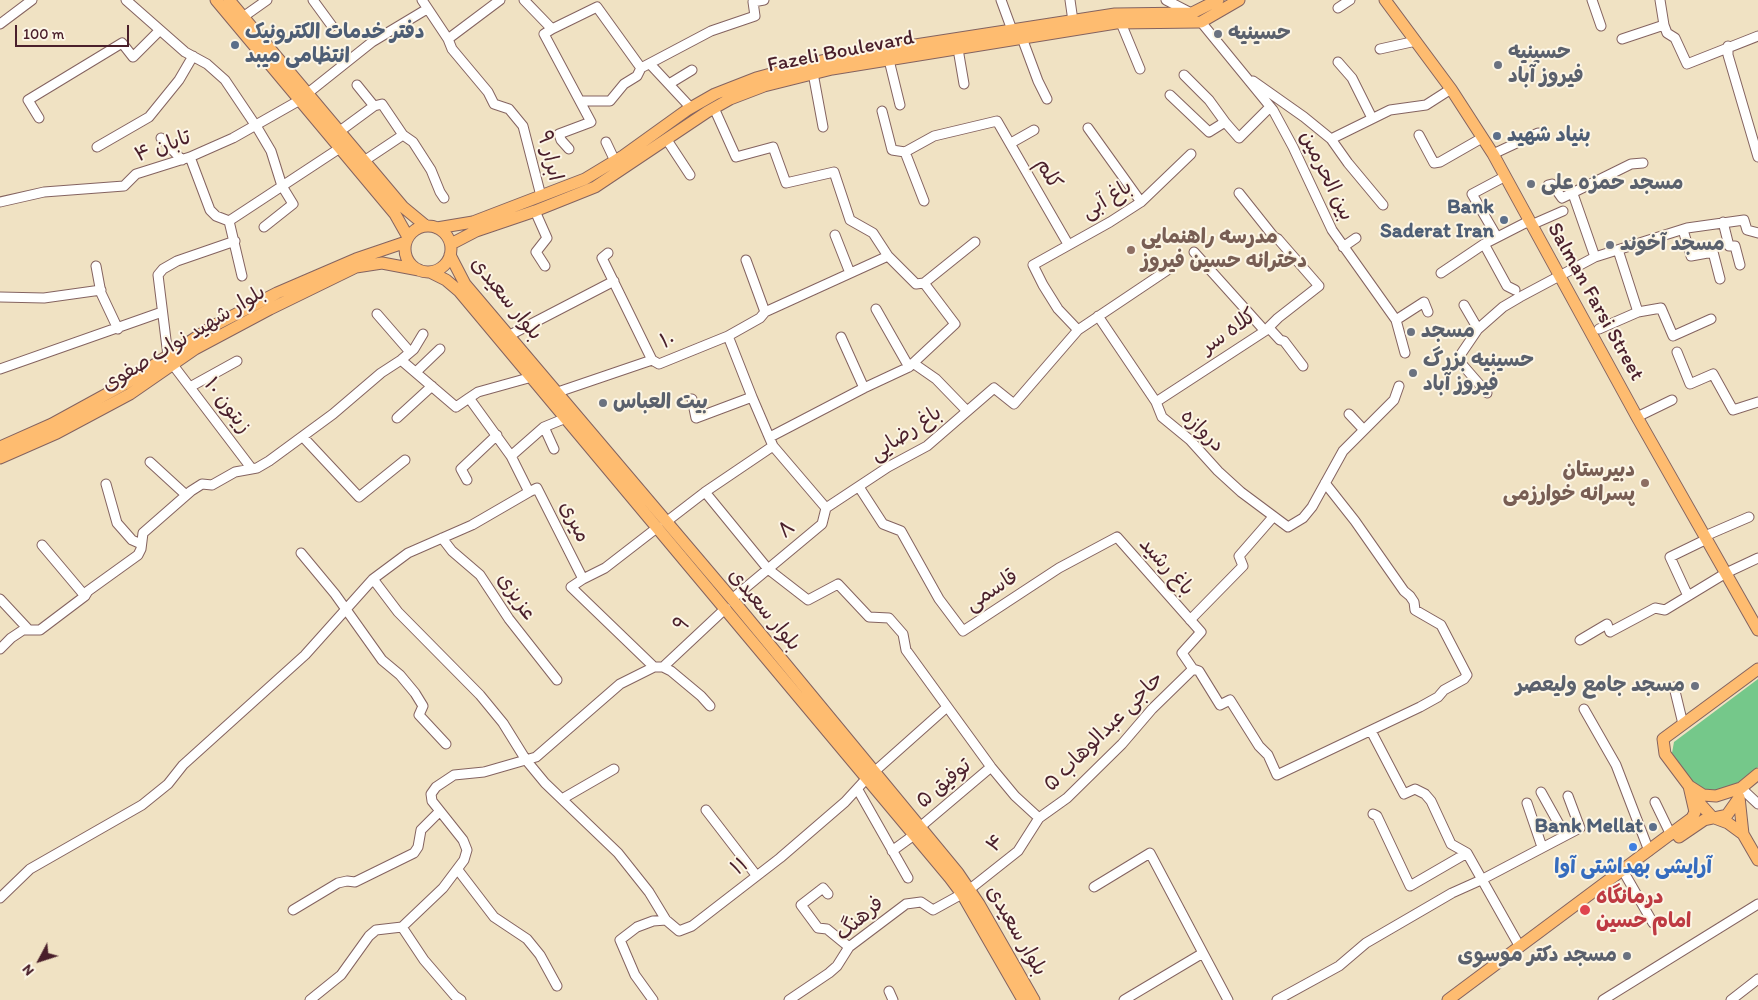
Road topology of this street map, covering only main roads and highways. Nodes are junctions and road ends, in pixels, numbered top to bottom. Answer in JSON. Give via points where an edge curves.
{"nodes":[{"id":1,"x":1218,"y":0,"type":"edge"},
{"id":2,"x":1239,"y":0,"type":"edge"},
{"id":3,"x":1386,"y":0,"type":"edge"},
{"id":4,"x":221,"y":1,"type":"edge"},
{"id":5,"x":1140,"y":18,"type":"junction"},
{"id":6,"x":728,"y":94,"type":"junction"},
{"id":7,"x":304,"y":96,"type":"junction"},
{"id":8,"x":432,"y":227,"type":"junction"},
{"id":9,"x":407,"y":240,"type":"junction"},
{"id":10,"x":450,"y":250,"type":"junction"},
{"id":11,"x":424,"y":271,"type":"junction"},
{"id":12,"x":193,"y":345,"type":"junction"},
{"id":13,"x":171,"y":360,"type":"junction"},
{"id":14,"x":0,"y":447,"type":"edge"},
{"id":15,"x":0,"y":458,"type":"edge"},
{"id":16,"x":662,"y":525,"type":"junction"},
{"id":17,"x":1758,"y":630,"type":"edge"},
{"id":18,"x":1758,"y":669,"type":"edge"},
{"id":19,"x":1758,"y":774,"type":"edge"},
{"id":20,"x":1689,"y":786,"type":"junction"},
{"id":21,"x":1740,"y":793,"type":"junction"},
{"id":22,"x":1694,"y":798,"type":"junction"},
{"id":23,"x":1703,"y":818,"type":"junction"},
{"id":24,"x":1743,"y":834,"type":"junction"},
{"id":25,"x":1758,"y":859,"type":"edge"},
{"id":26,"x":966,"y":891,"type":"junction"},
{"id":27,"x":1023,"y":1000,"type":"edge"},
{"id":28,"x":1034,"y":1000,"type":"edge"},
{"id":29,"x":1448,"y":1000,"type":"edge"},
{"id":30,"x":1458,"y":1000,"type":"edge"}],
"edges":[{"from":1,"to":5,"type":"main road","name":"Fazeli Boulevard","via":[[1192,13]]},
{"from":2,"to":5,"type":"main road","name":"Fazeli Boulevard","via":[[1201,22]]},
{"from":3,"to":17,"type":"main road","name":"Salman Farsi Street","via":[[1493,154]]},
{"from":4,"to":7,"type":"main road"},
{"from":4,"to":7,"type":"main road","via":[[243,17]]},
{"from":5,"to":6,"type":"main road","name":"Fazeli Boulevard","via":[[814,73]]},
{"from":5,"to":6,"type":"main road","name":"Fazeli Boulevard","via":[[1115,14],[838,57],[800,66]]},
{"from":6,"to":8,"type":"main road","name":"Fazeli Boulevard","via":[[691,108],[585,179],[473,222]]},
{"from":6,"to":10,"type":"main road","name":"Fazeli Boulevard","via":[[714,108],[595,187],[476,231]]},
{"from":7,"to":8,"type":"main road","via":[[340,131],[403,207]]},
{"from":7,"to":9,"type":"main road","via":[[340,148],[395,214]]},
{"from":8,"to":9,"type":"main road","via":[[416,229]]},
{"from":8,"to":10,"type":"main road","via":[[446,234]]},
{"from":9,"to":11,"type":"main road","via":[[407,258]]},
{"from":9,"to":12,"type":"main road","name":"بلوار شهید نواب صفوی","via":[[294,286],[215,325]]},
{"from":10,"to":11,"type":"main road","via":[[440,268]]},
{"from":10,"to":16,"type":"main road","name":"بلوار سعیدی","via":[[465,284],[558,392]]},
{"from":11,"to":12,"type":"main road","name":"بلوار شهید نواب صفوی","via":[[382,263],[356,267]]},
{"from":11,"to":16,"type":"main road","name":"بلوار سعیدی","via":[[459,291]]},
{"from":12,"to":13,"type":"main road","name":"بلوار شهید نواب صفوی"},
{"from":13,"to":14,"type":"main road","name":"بلوار شهید نواب صفوی","via":[[52,424]]},
{"from":13,"to":15,"type":"main road","name":"بلوار شهید نواب صفوی","via":[[130,394]]},
{"from":16,"to":26,"type":"main road","name":"بلوار سعیدی"},
{"from":18,"to":20,"type":"main road","via":[[1663,739],[1662,747]]},
{"from":19,"to":21,"type":"main road"},
{"from":20,"to":21,"type":"main road","via":[[1702,795]]},
{"from":20,"to":22,"type":"main road"},
{"from":21,"to":23,"type":"main road","via":[[1727,815]]},
{"from":21,"to":24,"type":"main road"},
{"from":22,"to":23,"type":"main road"},
{"from":22,"to":23,"type":"main road","via":[[1695,812]]},
{"from":23,"to":24,"type":"main road","via":[[1728,823]]},
{"from":23,"to":29,"type":"main road","via":[[1671,835]]},
{"from":23,"to":30,"type":"main road"},
{"from":24,"to":25,"type":"main road"},
{"from":26,"to":27,"type":"main road","name":"بلوار سعیدی"},
{"from":26,"to":28,"type":"main road","name":"بلوار سعیدی"}]}
